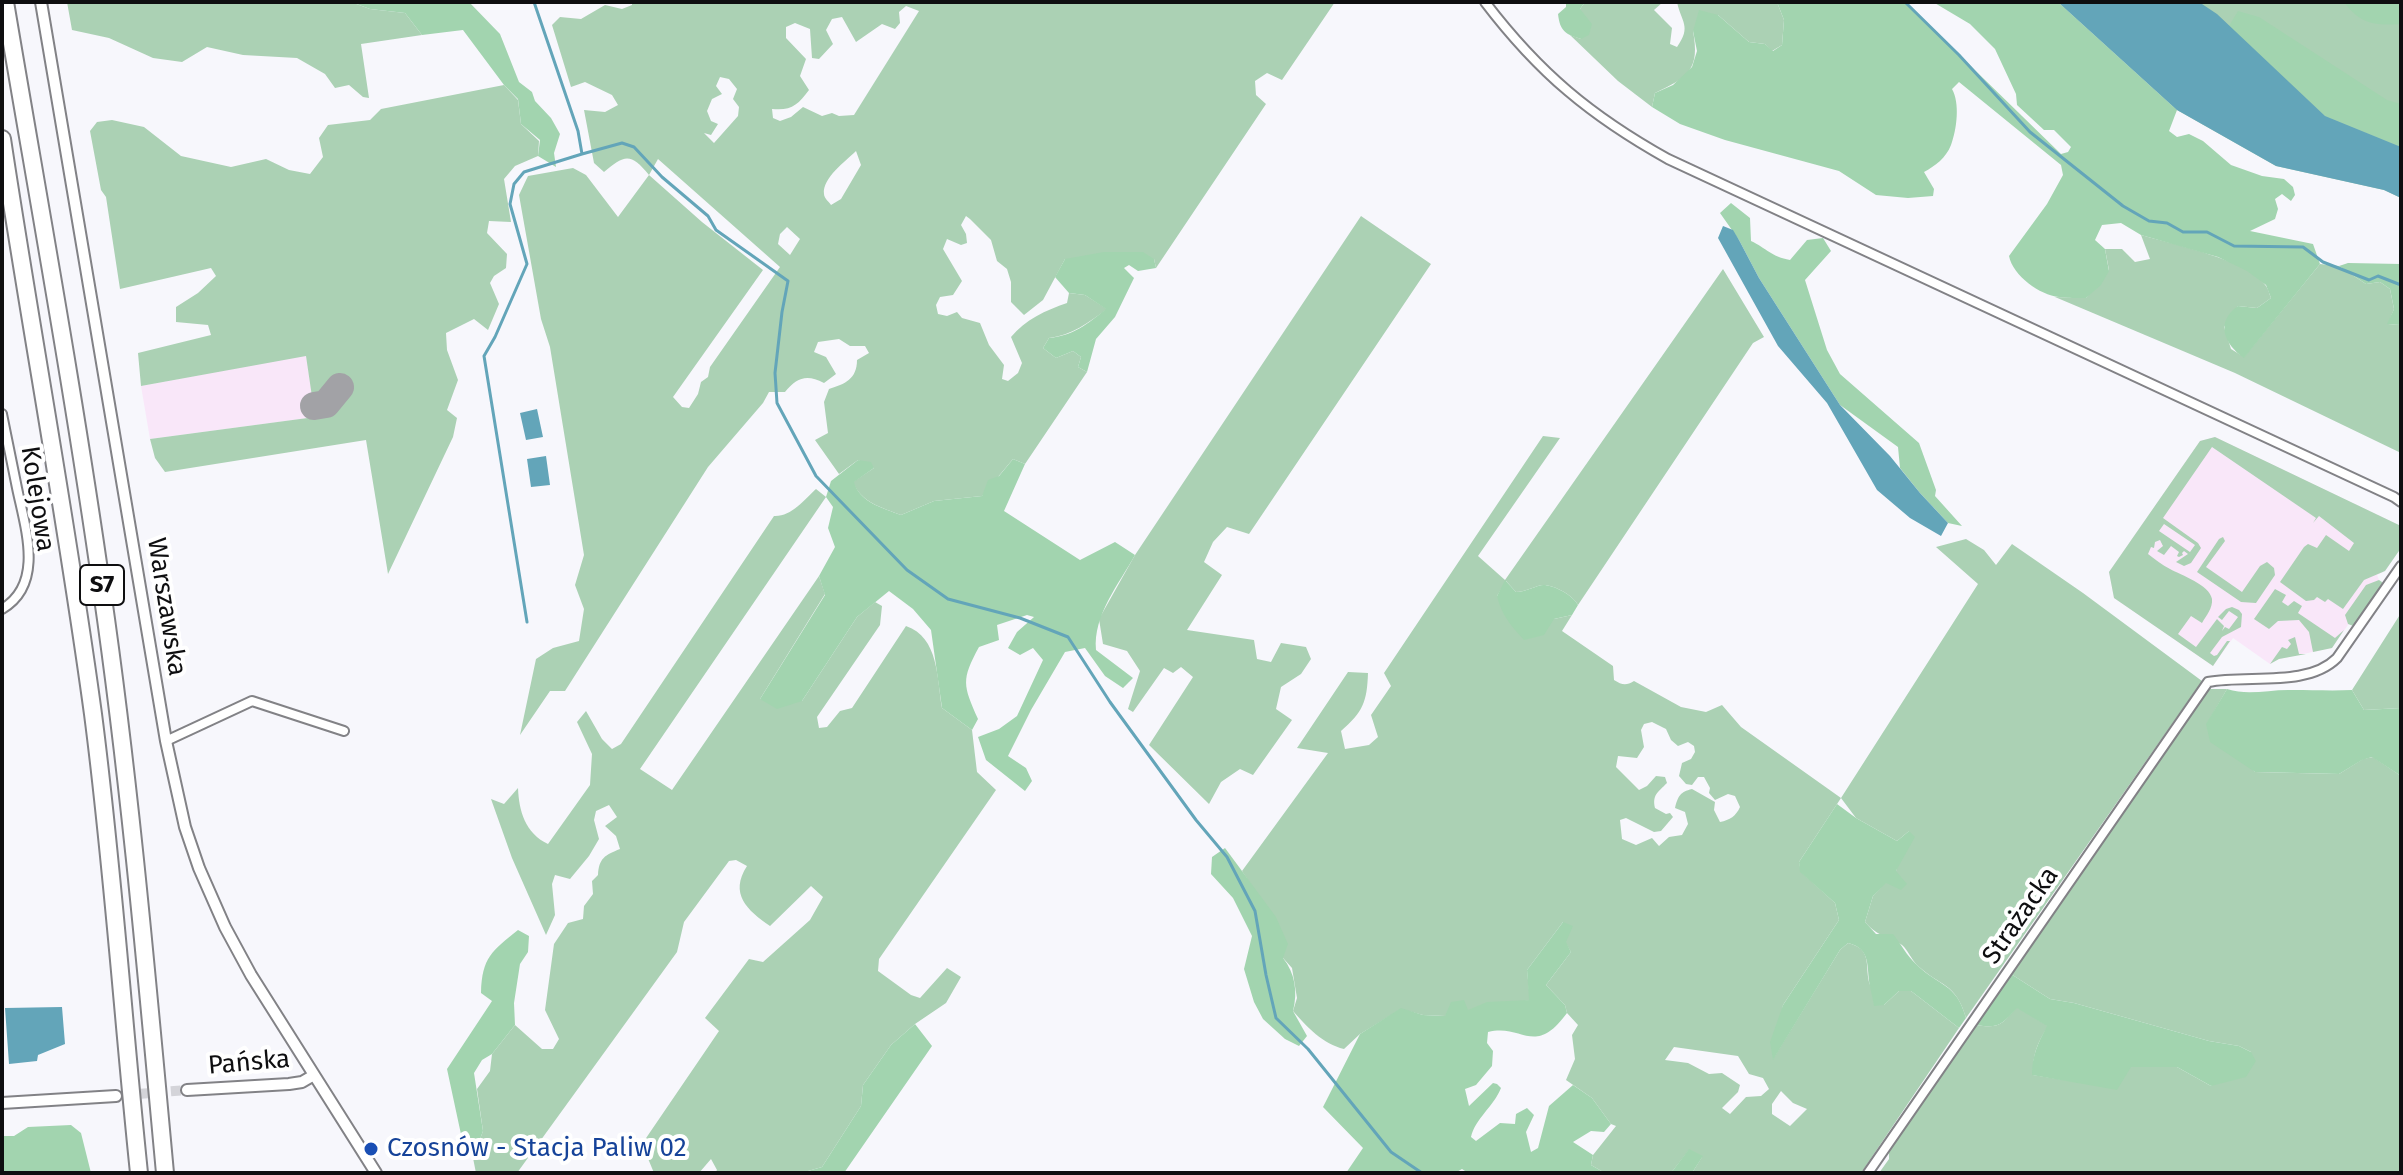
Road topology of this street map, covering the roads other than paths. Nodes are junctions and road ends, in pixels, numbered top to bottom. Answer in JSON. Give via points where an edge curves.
{"nodes":[{"id":1,"x":5,"y":2,"type":"edge"},
{"id":2,"x":41,"y":2,"type":"edge"},
{"id":3,"x":1485,"y":2,"type":"edge"},
{"id":4,"x":2,"y":139,"type":"edge"},
{"id":5,"x":2,"y":414,"type":"edge"},
{"id":6,"x":2401,"y":502,"type":"edge"},
{"id":7,"x":2401,"y":566,"type":"edge"},
{"id":8,"x":2,"y":609,"type":"edge"},
{"id":9,"x":344,"y":731,"type":"dead end"},
{"id":10,"x":166,"y":741,"type":"junction"},
{"id":11,"x":314,"y":1075,"type":"junction"},
{"id":12,"x":187,"y":1090,"type":"tunnel mouth"},
{"id":13,"x":116,"y":1096,"type":"tunnel mouth"},
{"id":14,"x":2,"y":1103,"type":"edge"},
{"id":15,"x":139,"y":1173,"type":"edge"},
{"id":16,"x":165,"y":1173,"type":"edge"},
{"id":17,"x":376,"y":1173,"type":"edge"},
{"id":18,"x":1868,"y":1173,"type":"edge"}],
"edges":[{"from":1,"to":16,"type":"highway","number":"S7","via":[[102,589],[137,876]]},
{"from":2,"to":10,"type":"street","name":"Warszawska"},
{"from":3,"to":6,"type":"street","via":[[1511,36],[1577,101],[1668,159]]},
{"from":4,"to":15,"type":"highway","number":"S7","via":[[93,717]]},
{"from":5,"to":8,"type":"street","name":"Kolejowa","via":[[29,546],[22,589]]},
{"from":7,"to":18,"type":"street","name":"Strażacka","via":[[2327,669],[2208,682]]},
{"from":9,"to":10,"type":"street","via":[[252,701]]},
{"from":10,"to":11,"type":"street","name":"Warszawska","via":[[185,827],[215,907]]},
{"from":11,"to":12,"type":"street","name":"Pańska","via":[[289,1084]]},
{"from":11,"to":17,"type":"street","name":"Warszawska"},
{"from":13,"to":14,"type":"street"}]}
